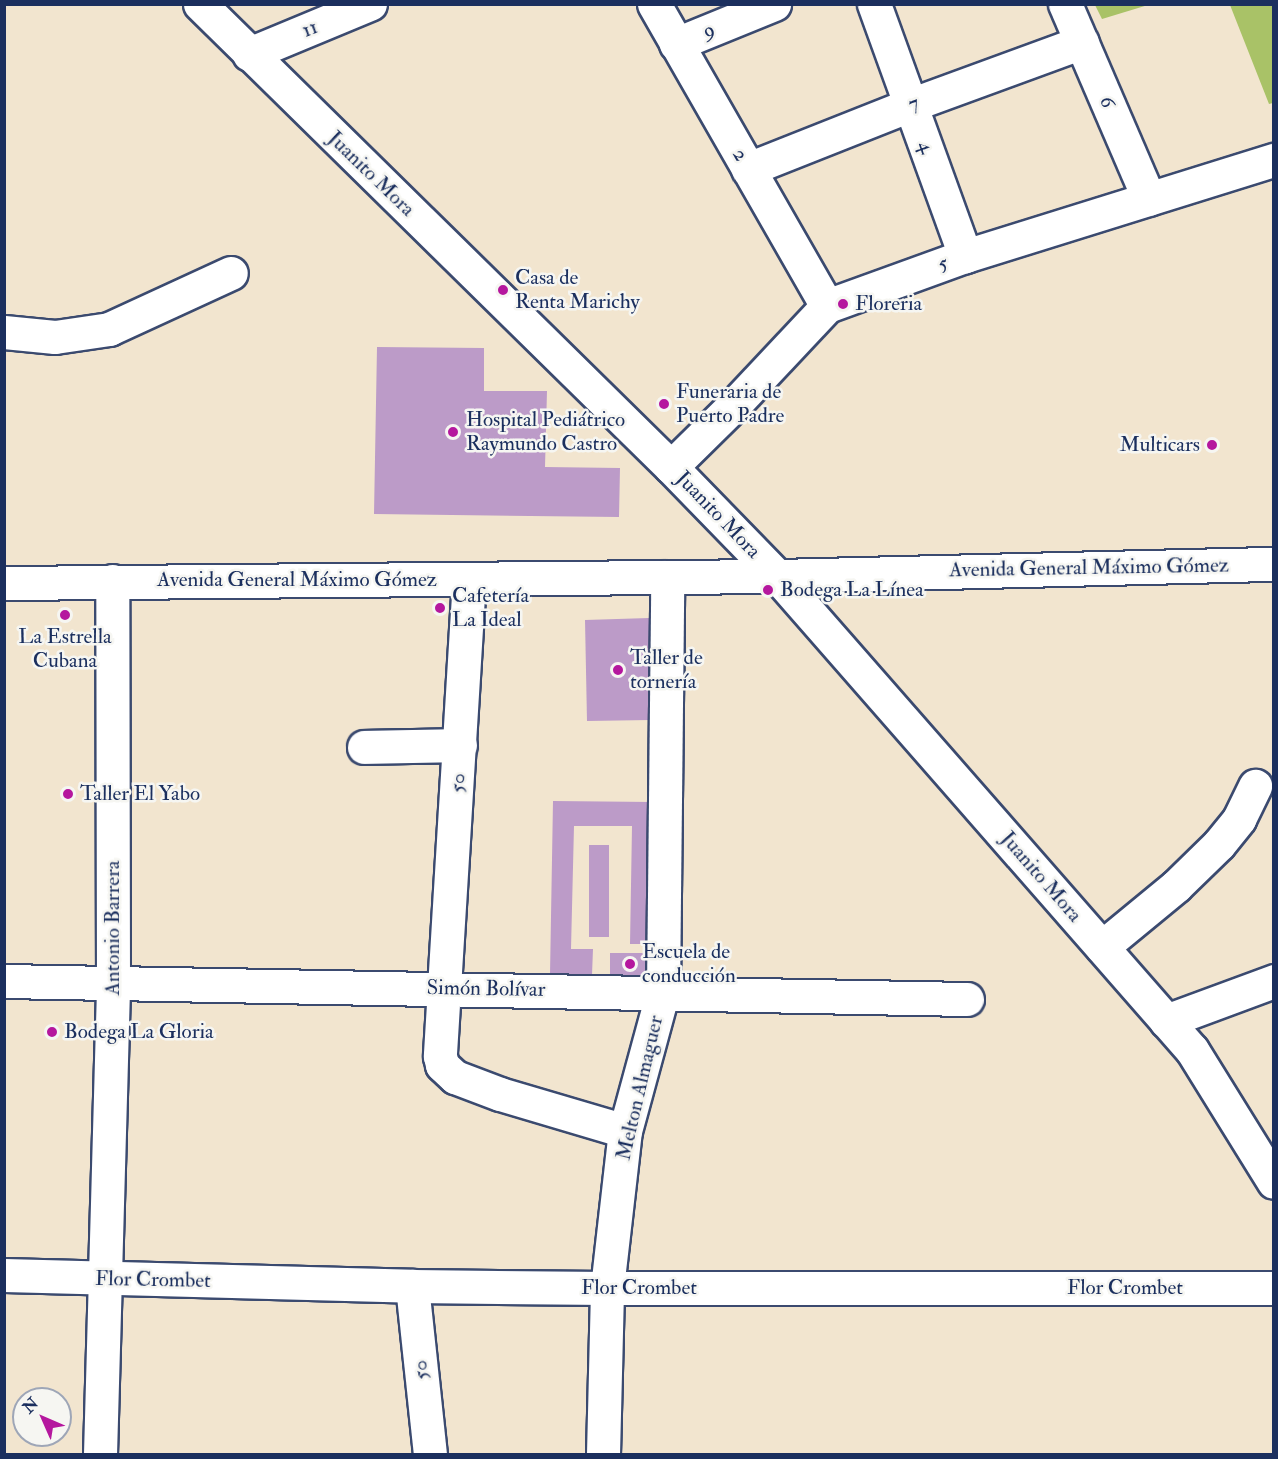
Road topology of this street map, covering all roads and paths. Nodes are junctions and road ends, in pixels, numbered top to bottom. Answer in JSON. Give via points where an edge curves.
{"nodes":[{"id":1,"x":200,"y":4,"type":"edge"},
{"id":2,"x":370,"y":4,"type":"edge"},
{"id":3,"x":654,"y":4,"type":"edge"},
{"id":4,"x":774,"y":4,"type":"edge"},
{"id":5,"x":874,"y":4,"type":"edge"},
{"id":6,"x":1065,"y":4,"type":"edge"},
{"id":7,"x":1082,"y":42,"type":"junction"},
{"id":8,"x":676,"y":44,"type":"junction"},
{"id":9,"x":249,"y":54,"type":"junction"},
{"id":10,"x":910,"y":105,"type":"junction"},
{"id":11,"x":1274,"y":160,"type":"edge"},
{"id":12,"x":748,"y":169,"type":"junction"},
{"id":13,"x":1149,"y":199,"type":"junction"},
{"id":14,"x":965,"y":256,"type":"junction"},
{"id":15,"x":231,"y":273,"type":"dead end"},
{"id":16,"x":827,"y":306,"type":"junction"},
{"id":17,"x":4,"y":332,"type":"edge"},
{"id":18,"x":671,"y":466,"type":"junction"},
{"id":19,"x":1274,"y":564,"type":"edge"},
{"id":20,"x":777,"y":576,"type":"junction"},
{"id":21,"x":667,"y":577,"type":"junction"},
{"id":22,"x":469,"y":579,"type":"junction"},
{"id":23,"x":112,"y":581,"type":"junction"},
{"id":24,"x":4,"y":583,"type":"edge"},
{"id":25,"x":460,"y":745,"type":"junction"},
{"id":26,"x":364,"y":747,"type":"dead end"},
{"id":27,"x":1255,"y":786,"type":"dead end"},
{"id":28,"x":1102,"y":947,"type":"junction"},
{"id":29,"x":4,"y":981,"type":"edge"},
{"id":30,"x":1274,"y":981,"type":"edge"},
{"id":31,"x":113,"y":984,"type":"junction"},
{"id":32,"x":446,"y":988,"type":"junction"},
{"id":33,"x":663,"y":991,"type":"junction"},
{"id":34,"x":967,"y":999,"type":"dead end"},
{"id":35,"x":1166,"y":1021,"type":"junction"},
{"id":36,"x":625,"y":1131,"type":"junction"},
{"id":37,"x":1274,"y":1182,"type":"edge"},
{"id":38,"x":4,"y":1275,"type":"edge"},
{"id":39,"x":106,"y":1280,"type":"junction"},
{"id":40,"x":412,"y":1286,"type":"junction"},
{"id":41,"x":607,"y":1288,"type":"junction"},
{"id":42,"x":1274,"y":1288,"type":"edge"},
{"id":43,"x":100,"y":1455,"type":"edge"},
{"id":44,"x":430,"y":1455,"type":"edge"},
{"id":45,"x":603,"y":1455,"type":"edge"}],
"edges":[{"from":1,"to":9,"type":"street","name":"Juanito Mora"},
{"from":2,"to":9,"type":"street","name":"11"},
{"from":3,"to":8,"type":"street","name":"2"},
{"from":4,"to":8,"type":"street","name":"9"},
{"from":5,"to":10,"type":"street","name":"4"},
{"from":6,"to":7,"type":"street","name":"6"},
{"from":7,"to":10,"type":"street","name":"7"},
{"from":7,"to":13,"type":"street","name":"6"},
{"from":8,"to":12,"type":"street","name":"2"},
{"from":9,"to":18,"type":"street","name":"Juanito Mora"},
{"from":10,"to":12,"type":"street","name":"7"},
{"from":10,"to":14,"type":"street","name":"4"},
{"from":11,"to":13,"type":"street","name":"5"},
{"from":12,"to":16,"type":"street","name":"2"},
{"from":13,"to":14,"type":"street","name":"5"},
{"from":14,"to":16,"type":"street","name":"5"},
{"from":15,"to":17,"type":"street","via":[[109,329],[55,337]]},
{"from":16,"to":18,"type":"street","name":"5"},
{"from":18,"to":20,"type":"street","name":"Juanito Mora"},
{"from":19,"to":20,"type":"street","name":"Avenida General Máximo Gómez"},
{"from":20,"to":21,"type":"street","name":"Avenida General Máximo Gómez"},
{"from":20,"to":28,"type":"street","name":"Juanito Mora"},
{"from":21,"to":22,"type":"street","name":"Avenida General Máximo Gómez"},
{"from":21,"to":33,"type":"street","name":"Melton Almaguer"},
{"from":22,"to":23,"type":"street","name":"Avenida General Máximo Gómez"},
{"from":22,"to":25,"type":"street","name":"50"},
{"from":23,"to":24,"type":"street","name":"Avenida General Máximo Gómez"},
{"from":23,"to":31,"type":"street","name":"Antonio Barrera"},
{"from":25,"to":26,"type":"street"},
{"from":25,"to":32,"type":"street","name":"50"},
{"from":27,"to":28,"type":"street","via":[[1239,819],[1219,844],[1176,886]]},
{"from":28,"to":35,"type":"street","name":"Juanito Mora"},
{"from":29,"to":31,"type":"street","name":"Simón Bolívar"},
{"from":30,"to":35,"type":"street"},
{"from":31,"to":32,"type":"street","name":"Simón Bolívar"},
{"from":31,"to":39,"type":"street","name":"Antonio Barrera"},
{"from":32,"to":33,"type":"street","name":"Simón Bolívar"},
{"from":32,"to":36,"type":"street","name":"50","via":[[440,1056],[442,1065],[455,1077]]},
{"from":33,"to":34,"type":"street","name":"Simón Bolívar"},
{"from":33,"to":36,"type":"street","name":"Melton Almaguer"},
{"from":35,"to":37,"type":"street","name":"Juanito Mora","via":[[1192,1050]]},
{"from":36,"to":41,"type":"street","name":"Melton Almaguer"},
{"from":38,"to":39,"type":"street","name":"Flor Crombet"},
{"from":39,"to":40,"type":"street","name":"Flor Crombet"},
{"from":39,"to":43,"type":"street","name":"Antonio Barrera"},
{"from":40,"to":41,"type":"street","name":"Flor Crombet"},
{"from":40,"to":44,"type":"street","name":"50"},
{"from":41,"to":42,"type":"street","name":"Flor Crombet"},
{"from":41,"to":45,"type":"street","name":"Melton Almaguer"}]}
